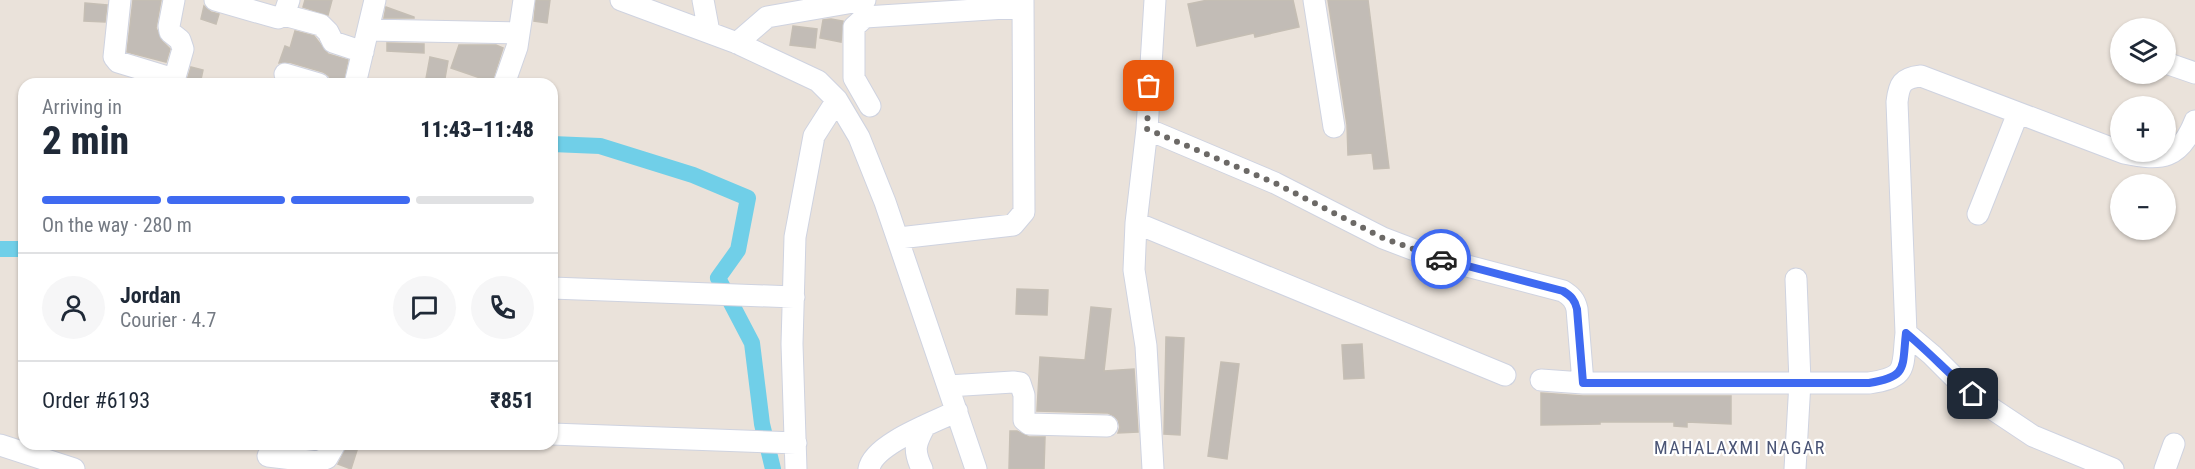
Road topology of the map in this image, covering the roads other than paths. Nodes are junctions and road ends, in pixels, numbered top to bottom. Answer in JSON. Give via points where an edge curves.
{"nodes":[{"id":1,"x":120,"y":0,"type":"edge"},
{"id":2,"x":174,"y":0,"type":"edge"},
{"id":3,"x":215,"y":0,"type":"edge"},
{"id":4,"x":375,"y":0,"type":"edge"},
{"id":5,"x":524,"y":0,"type":"edge"},
{"id":6,"x":621,"y":0,"type":"edge"},
{"id":7,"x":703,"y":0,"type":"edge"},
{"id":8,"x":864,"y":0,"type":"edge"},
{"id":9,"x":1155,"y":0,"type":"edge"},
{"id":10,"x":1314,"y":0,"type":"edge"},
{"id":11,"x":1023,"y":4,"type":"edge"},
{"id":12,"x":286,"y":7,"type":"edge"},
{"id":13,"x":368,"y":30,"type":"junction"},
{"id":14,"x":709,"y":32,"type":"junction"},
{"id":15,"x":519,"y":33,"type":"junction"},
{"id":16,"x":737,"y":43,"type":"junction"},
{"id":17,"x":363,"y":52,"type":"junction"},
{"id":18,"x":2176,"y":66,"type":"edge"},
{"id":19,"x":2195,"y":73,"type":"edge"},
{"id":20,"x":285,"y":74,"type":"dead end"},
{"id":21,"x":165,"y":78,"type":"edge"},
{"id":22,"x":175,"y":78,"type":"edge"},
{"id":23,"x":299,"y":78,"type":"edge"},
{"id":24,"x":356,"y":78,"type":"edge"},
{"id":25,"x":506,"y":78,"type":"edge"},
{"id":26,"x":837,"y":100,"type":"junction"},
{"id":27,"x":870,"y":105,"type":"dead end"},
{"id":28,"x":2018,"y":113,"type":"junction"},
{"id":29,"x":2195,"y":121,"type":"edge"},
{"id":30,"x":1334,"y":127,"type":"dead end"},
{"id":31,"x":1147,"y":129,"type":"junction"},
{"id":32,"x":1978,"y":213,"type":"dead end"},
{"id":33,"x":1136,"y":223,"type":"junction"},
{"id":34,"x":899,"y":238,"type":"junction"},
{"id":35,"x":1796,"y":279,"type":"dead end"},
{"id":36,"x":558,"y":288,"type":"edge"},
{"id":37,"x":794,"y":297,"type":"junction"},
{"id":38,"x":1906,"y":333,"type":"junction"},
{"id":39,"x":1505,"y":375,"type":"dead end"},
{"id":40,"x":1541,"y":380,"type":"dead end"},
{"id":41,"x":1800,"y":382,"type":"junction"},
{"id":42,"x":1583,"y":383,"type":"junction"},
{"id":43,"x":948,"y":386,"type":"junction"},
{"id":44,"x":957,"y":411,"type":"junction"},
{"id":45,"x":925,"y":426,"type":"junction"},
{"id":46,"x":1107,"y":426,"type":"dead end"},
{"id":47,"x":558,"y":434,"type":"edge"},
{"id":48,"x":795,"y":443,"type":"junction"},
{"id":49,"x":2174,"y":444,"type":"dead end"},
{"id":50,"x":0,"y":445,"type":"edge"},
{"id":51,"x":331,"y":450,"type":"edge"},
{"id":52,"x":268,"y":456,"type":"edge"},
{"id":53,"x":74,"y":469,"type":"edge"},
{"id":54,"x":796,"y":469,"type":"edge"},
{"id":55,"x":869,"y":469,"type":"edge"},
{"id":56,"x":922,"y":469,"type":"edge"},
{"id":57,"x":976,"y":469,"type":"edge"},
{"id":58,"x":1153,"y":469,"type":"edge"},
{"id":59,"x":1795,"y":469,"type":"edge"},
{"id":60,"x":2113,"y":469,"type":"edge"},
{"id":61,"x":2165,"y":469,"type":"edge"}],
"edges":[{"from":1,"to":21,"type":"street","via":[[114,57],[118,62]]},
{"from":2,"to":22,"type":"street","via":[[170,32],[180,40],[183,50]]},
{"from":3,"to":12,"type":"street","via":[[278,18]]},
{"from":4,"to":13,"type":"street"},
{"from":5,"to":15,"type":"street"},
{"from":6,"to":14,"type":"street"},
{"from":7,"to":14,"type":"street"},
{"from":8,"to":16,"type":"street","via":[[767,17]]},
{"from":9,"to":31,"type":"street"},
{"from":10,"to":30,"type":"street"},
{"from":11,"to":27,"type":"street","via":[[865,17],[854,27],[854,78]]},
{"from":11,"to":34,"type":"street","via":[[1024,212],[1013,225]]},
{"from":12,"to":17,"type":"street","via":[[325,27],[333,42]]},
{"from":13,"to":15,"type":"street"},
{"from":13,"to":17,"type":"street"},
{"from":14,"to":16,"type":"street"},
{"from":15,"to":25,"type":"street"},
{"from":16,"to":26,"type":"street","via":[[818,81]]},
{"from":17,"to":24,"type":"street"},
{"from":18,"to":19,"type":"street"},
{"from":20,"to":23,"type":"street"},
{"from":26,"to":34,"type":"street","via":[[859,137]]},
{"from":26,"to":37,"type":"street","via":[[814,135],[795,237]]},
{"from":28,"to":29,"type":"street","via":[[2144,157],[2177,150],[2188,139]]},
{"from":28,"to":32,"type":"street"},
{"from":28,"to":38,"type":"street","via":[[1922,76],[1909,78],[1899,87]]},
{"from":31,"to":33,"type":"street"},
{"from":31,"to":42,"type":"street","via":[[1275,183],[1383,238],[1433,257],[1570,295],[1577,309]]},
{"from":33,"to":39,"type":"street"},
{"from":33,"to":58,"type":"street","via":[[1134,270],[1146,346]]},
{"from":34,"to":43,"type":"street"},
{"from":35,"to":41,"type":"street"},
{"from":36,"to":37,"type":"street"},
{"from":37,"to":48,"type":"street"},
{"from":38,"to":41,"type":"street","via":[[1902,366],[1898,375],[1889,380]]},
{"from":38,"to":60,"type":"street","via":[[1988,406],[2033,436]]},
{"from":40,"to":42,"type":"street"},
{"from":41,"to":42,"type":"street"},
{"from":41,"to":59,"type":"street"},
{"from":43,"to":44,"type":"street"},
{"from":43,"to":46,"type":"street","via":[[1013,382],[1023,388],[1024,420],[1029,424]]},
{"from":44,"to":45,"type":"street"},
{"from":44,"to":57,"type":"street"},
{"from":45,"to":55,"type":"street","via":[[877,453]]},
{"from":45,"to":56,"type":"street","via":[[916,442],[916,456]]},
{"from":47,"to":48,"type":"street"},
{"from":48,"to":54,"type":"street"},
{"from":49,"to":61,"type":"street"},
{"from":50,"to":53,"type":"street"},
{"from":51,"to":52,"type":"street","via":[[327,458],[317,462]]}]}
